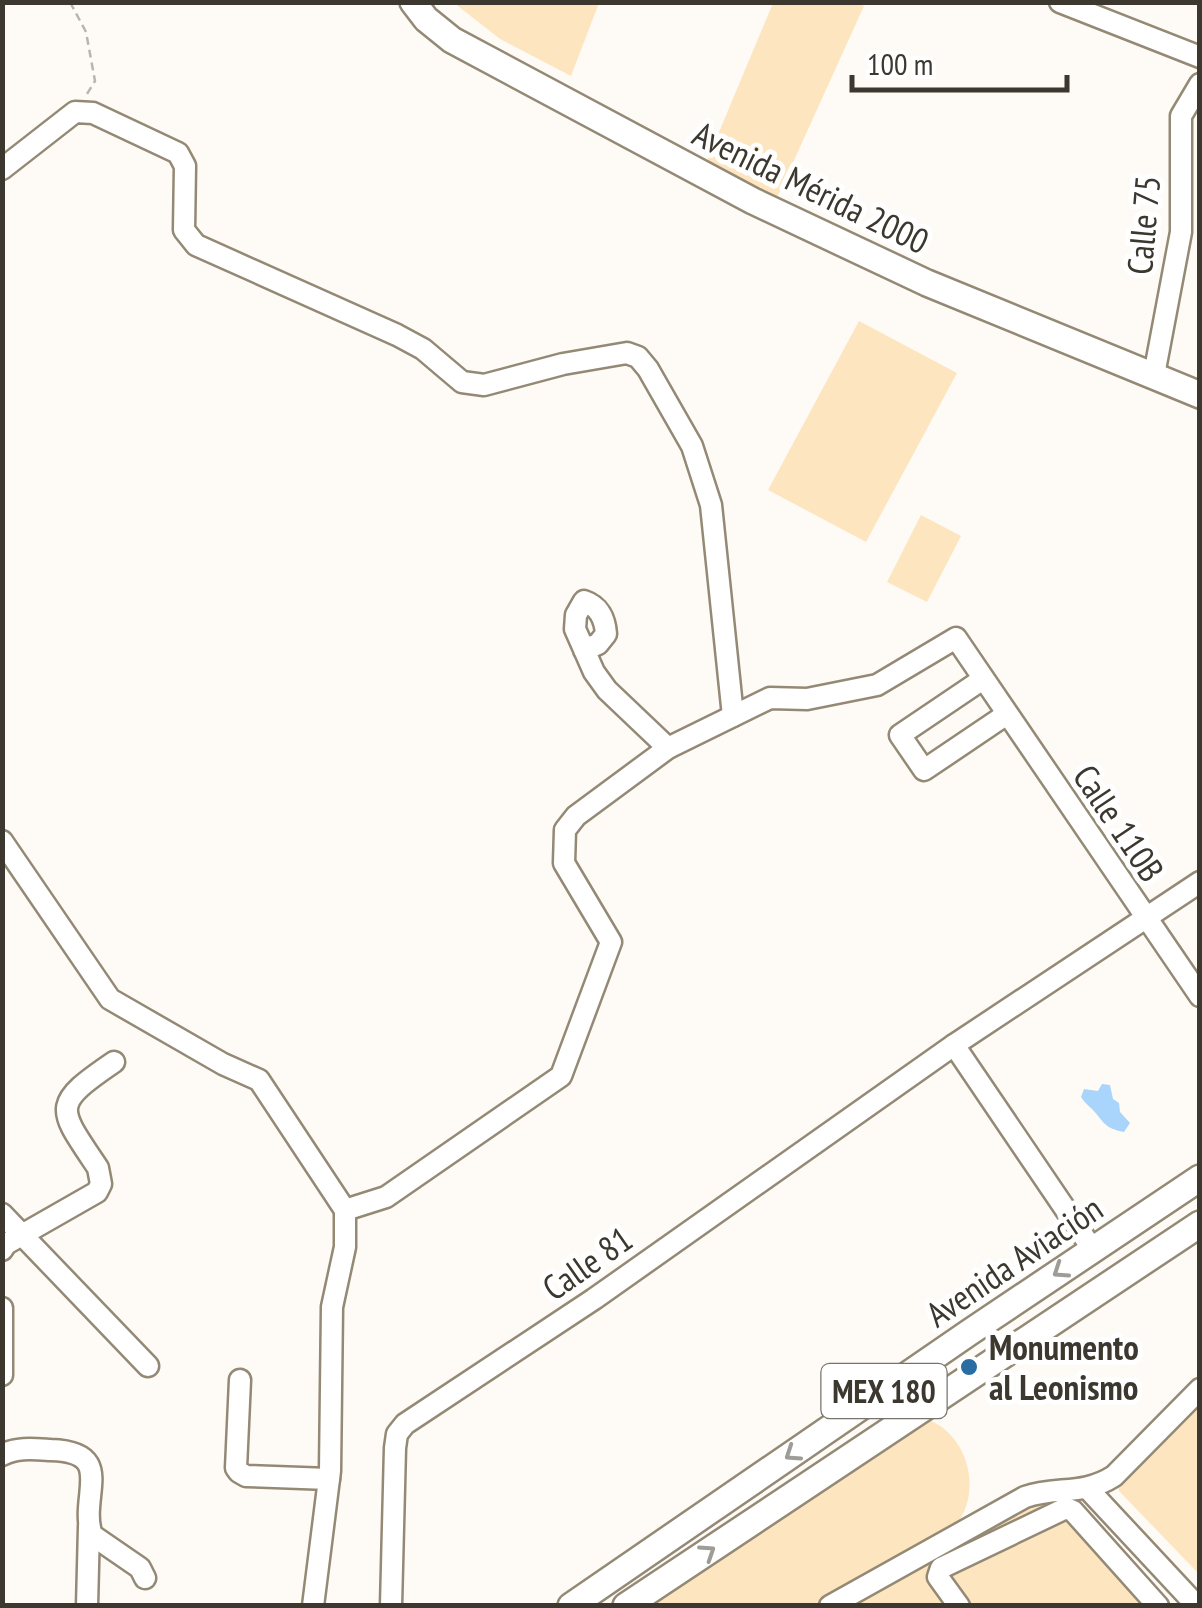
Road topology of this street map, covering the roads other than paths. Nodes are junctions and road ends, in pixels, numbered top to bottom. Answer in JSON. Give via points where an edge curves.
{"nodes":[{"id":1,"x":413,"y":2,"type":"edge"},
{"id":2,"x":1060,"y":2,"type":"edge"},
{"id":3,"x":1200,"y":57,"type":"edge"},
{"id":4,"x":1200,"y":84,"type":"edge"},
{"id":5,"x":2,"y":169,"type":"edge"},
{"id":6,"x":1154,"y":375,"type":"junction"},
{"id":7,"x":1200,"y":395,"type":"edge"},
{"id":8,"x":584,"y":650,"type":"dead end"},
{"id":9,"x":984,"y":679,"type":"junction"},
{"id":10,"x":1007,"y":714,"type":"junction"},
{"id":11,"x":733,"y":716,"type":"junction"},
{"id":12,"x":668,"y":748,"type":"junction"},
{"id":13,"x":2,"y":841,"type":"edge"},
{"id":14,"x":1200,"y":882,"type":"edge"},
{"id":15,"x":1145,"y":919,"type":"junction"},
{"id":16,"x":1200,"y":996,"type":"edge"},
{"id":17,"x":954,"y":1045,"type":"junction"},
{"id":18,"x":114,"y":1062,"type":"dead end"},
{"id":19,"x":1200,"y":1178,"type":"edge"},
{"id":20,"x":345,"y":1210,"type":"junction"},
{"id":21,"x":2,"y":1214,"type":"edge"},
{"id":22,"x":1200,"y":1224,"type":"edge"},
{"id":23,"x":23,"y":1236,"type":"junction"},
{"id":24,"x":2,"y":1250,"type":"edge"},
{"id":25,"x":1092,"y":1250,"type":"junction"},
{"id":26,"x":2,"y":1308,"type":"edge"},
{"id":27,"x":148,"y":1366,"type":"dead end"},
{"id":28,"x":2,"y":1375,"type":"edge"},
{"id":29,"x":240,"y":1380,"type":"dead end"},
{"id":30,"x":1200,"y":1389,"type":"edge"},
{"id":31,"x":2,"y":1455,"type":"edge"},
{"id":32,"x":329,"y":1479,"type":"junction"},
{"id":33,"x":1088,"y":1489,"type":"junction"},
{"id":34,"x":89,"y":1526,"type":"junction"},
{"id":35,"x":964,"y":1557,"type":"junction"},
{"id":36,"x":884,"y":1575,"type":"junction"},
{"id":37,"x":145,"y":1578,"type":"dead end"},
{"id":38,"x":87,"y":1606,"type":"edge"},
{"id":39,"x":313,"y":1606,"type":"edge"},
{"id":40,"x":391,"y":1606,"type":"edge"},
{"id":41,"x":571,"y":1606,"type":"edge"},
{"id":42,"x":626,"y":1606,"type":"edge"},
{"id":43,"x":830,"y":1606,"type":"edge"},
{"id":44,"x":959,"y":1606,"type":"edge"},
{"id":45,"x":1158,"y":1606,"type":"edge"},
{"id":46,"x":1197,"y":1606,"type":"edge"}],
"edges":[{"from":1,"to":6,"type":"main road","name":"Avenida Mérida 2000","via":[[452,40],[754,201],[927,283]]},
{"from":2,"to":3,"type":"street"},
{"from":4,"to":6,"type":"street","name":"Calle 75","via":[[1181,116],[1181,232]]},
{"from":5,"to":11,"type":"street","via":[[75,112],[93,113],[178,153],[185,166],[184,230],[196,245],[398,335],[462,382],[484,384],[627,353],[638,358],[692,446],[711,506]]},
{"from":6,"to":7,"type":"main road","name":"Avenida Mérida 2000"},
{"from":8,"to":12,"type":"street","via":[[607,690]]},
{"from":9,"to":10,"type":"street","name":"Calle 110B"},
{"from":9,"to":10,"type":"street","via":[[900,735],[924,770]]},
{"from":9,"to":11,"type":"street","name":"Calle 110B","via":[[956,638],[877,685],[807,699],[770,698]]},
{"from":10,"to":15,"type":"street","name":"Calle 110B"},
{"from":11,"to":12,"type":"street"},
{"from":12,"to":20,"type":"street","via":[[565,830],[564,862],[612,942],[561,1076],[386,1196]]},
{"from":13,"to":20,"type":"street","via":[[110,999],[259,1080]]},
{"from":14,"to":15,"type":"street","name":"Calle 81"},
{"from":15,"to":16,"type":"street","name":"Calle 110B"},
{"from":15,"to":17,"type":"street","name":"Calle 81"},
{"from":17,"to":25,"type":"street"},
{"from":17,"to":40,"type":"street","name":"Calle 81","via":[[405,1424],[397,1434]]},
{"from":18,"to":23,"type":"street","via":[[71,1095],[66,1114],[98,1168],[97,1192]]},
{"from":19,"to":25,"type":"main road","name":"Avenida Aviación","number":"MEX 180"},
{"from":20,"to":32,"type":"street","via":[[332,1306]]},
{"from":21,"to":23,"type":"street"},
{"from":42,"to":22,"type":"main road","name":"Avenida Aviación","number":"MEX 180","one_way":true},
{"from":23,"to":24,"type":"street"},
{"from":23,"to":27,"type":"street"},
{"from":25,"to":41,"type":"main road","name":"Avenida Aviación","number":"MEX 180","one_way":true},
{"from":26,"to":28,"type":"street"},
{"from":29,"to":32,"type":"street","via":[[238,1472]]},
{"from":30,"to":33,"type":"street","via":[[1114,1476]]},
{"from":31,"to":34,"type":"street","via":[[58,1450],[88,1462]]},
{"from":32,"to":39,"type":"street"},
{"from":33,"to":36,"type":"street","via":[[1024,1496]]},
{"from":33,"to":46,"type":"street"},
{"from":34,"to":37,"type":"street"},
{"from":34,"to":38,"type":"street"},
{"from":35,"to":36,"type":"street","via":[[944,1556]]},
{"from":35,"to":44,"type":"street","via":[[941,1568],[938,1577]]},
{"from":35,"to":45,"type":"street","via":[[1066,1508]]},
{"from":36,"to":43,"type":"street"}]}
